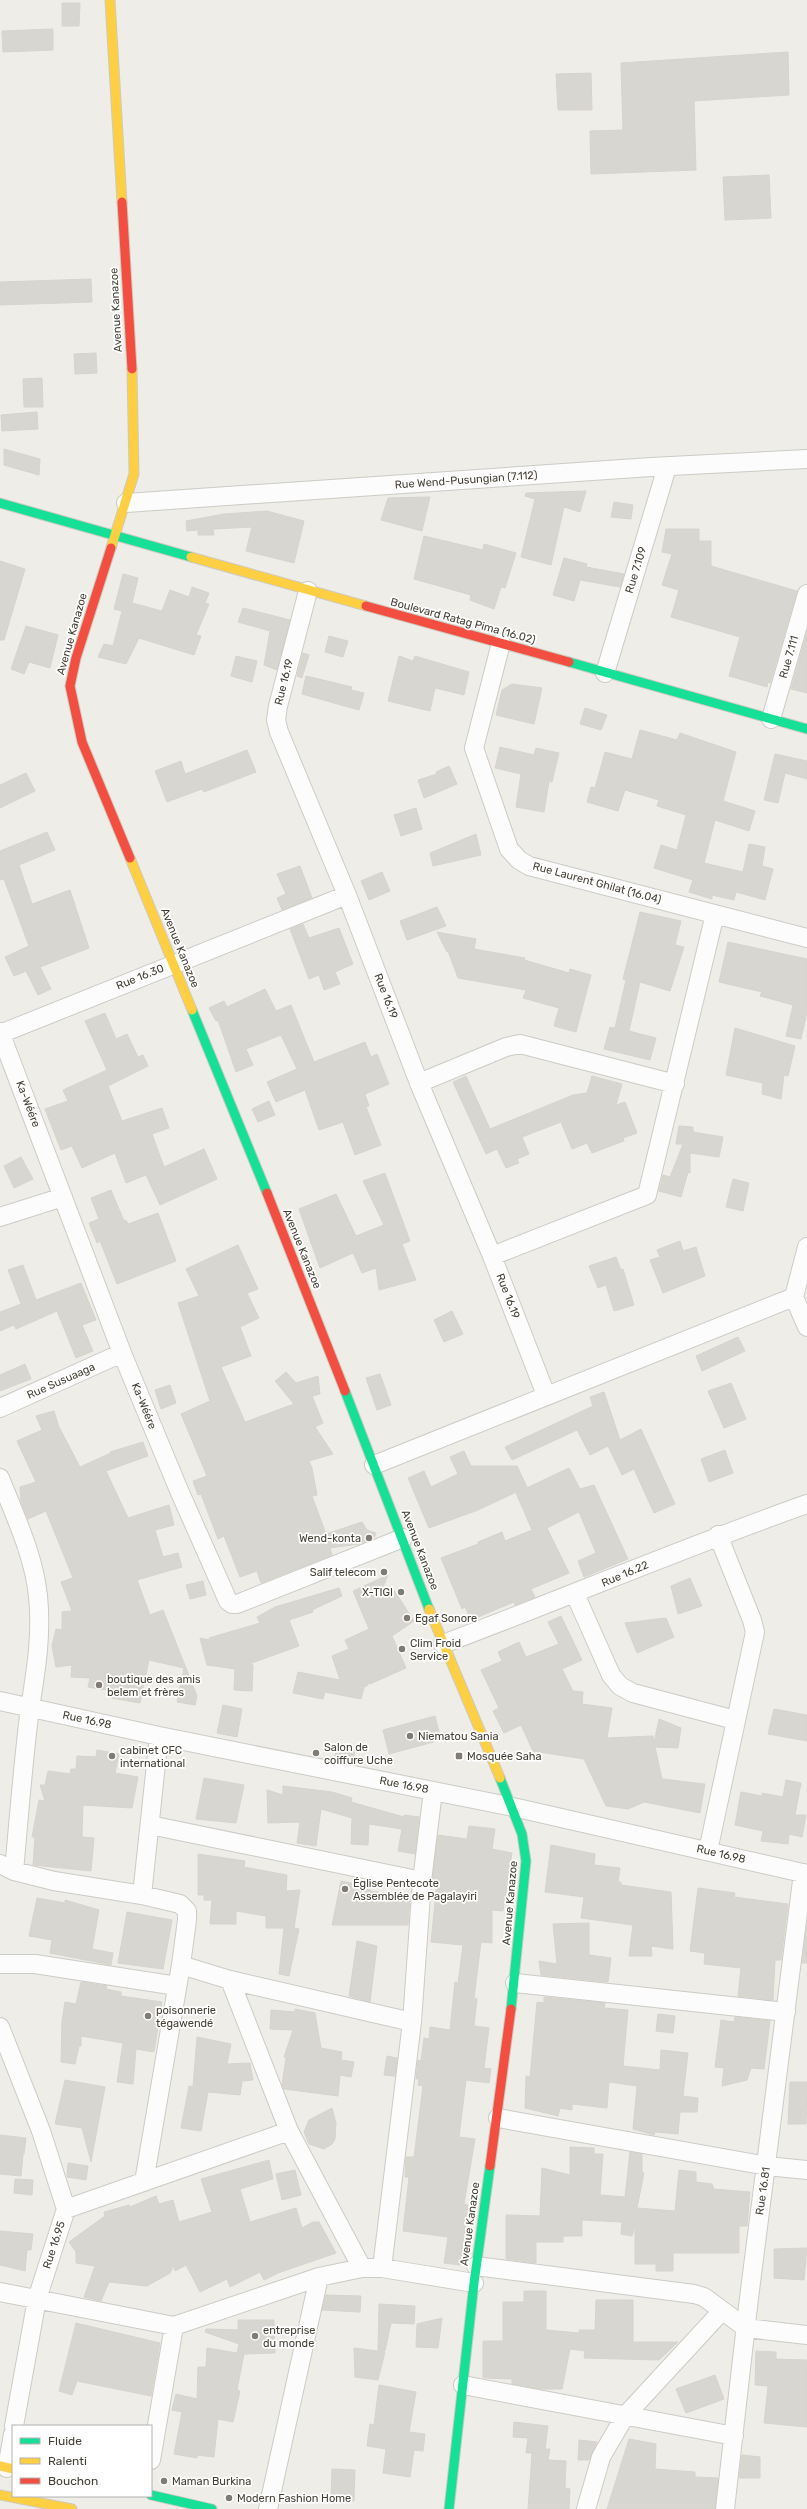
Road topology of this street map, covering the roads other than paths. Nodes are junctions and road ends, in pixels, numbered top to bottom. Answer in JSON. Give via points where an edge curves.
{"nodes":[{"id":1,"x":110,"y":0,"type":"edge"},
{"id":2,"x":807,"y":459,"type":"edge"},
{"id":3,"x":667,"y":466,"type":"junction"},
{"id":4,"x":126,"y":502,"type":"junction"},
{"id":5,"x":0,"y":503,"type":"edge"},
{"id":6,"x":113,"y":536,"type":"junction"},
{"id":7,"x":308,"y":591,"type":"junction"},
{"id":8,"x":807,"y":594,"type":"edge"},
{"id":9,"x":501,"y":643,"type":"junction"},
{"id":10,"x":605,"y":673,"type":"junction"},
{"id":11,"x":772,"y":719,"type":"junction"},
{"id":12,"x":807,"y":729,"type":"edge"},
{"id":13,"x":347,"y":895,"type":"junction"},
{"id":14,"x":715,"y":914,"type":"junction"},
{"id":15,"x":807,"y":938,"type":"edge"},
{"id":16,"x":173,"y":964,"type":"junction"},
{"id":17,"x":0,"y":1033,"type":"edge"},
{"id":18,"x":419,"y":1083,"type":"junction"},
{"id":19,"x":675,"y":1084,"type":"junction"},
{"id":20,"x":63,"y":1198,"type":"junction"},
{"id":21,"x":0,"y":1217,"type":"edge"},
{"id":22,"x":807,"y":1247,"type":"edge"},
{"id":23,"x":492,"y":1256,"type":"junction"},
{"id":24,"x":794,"y":1297,"type":"junction"},
{"id":25,"x":807,"y":1326,"type":"edge"},
{"id":26,"x":122,"y":1353,"type":"junction"},
{"id":27,"x":546,"y":1395,"type":"junction"},
{"id":28,"x":0,"y":1408,"type":"edge"},
{"id":29,"x":374,"y":1465,"type":"junction"},
{"id":30,"x":0,"y":1478,"type":"edge"},
{"id":31,"x":807,"y":1504,"type":"edge"},
{"id":32,"x":718,"y":1535,"type":"junction"},
{"id":33,"x":403,"y":1538,"type":"junction"},
{"id":34,"x":575,"y":1594,"type":"junction"},
{"id":35,"x":444,"y":1644,"type":"junction"},
{"id":36,"x":0,"y":1701,"type":"edge"},
{"id":37,"x":30,"y":1708,"type":"junction"},
{"id":38,"x":735,"y":1720,"type":"junction"},
{"id":39,"x":159,"y":1736,"type":"junction"},
{"id":40,"x":433,"y":1791,"type":"junction"},
{"id":41,"x":513,"y":1806,"type":"junction"},
{"id":42,"x":150,"y":1825,"type":"junction"},
{"id":43,"x":708,"y":1852,"type":"junction"},
{"id":44,"x":7,"y":1868,"type":"edge"},
{"id":45,"x":805,"y":1874,"type":"edge"},
{"id":46,"x":422,"y":1881,"type":"junction"},
{"id":47,"x":142,"y":1895,"type":"junction"},
{"id":48,"x":0,"y":1964,"type":"edge"},
{"id":49,"x":180,"y":1965,"type":"junction"},
{"id":50,"x":230,"y":1980,"type":"junction"},
{"id":51,"x":515,"y":1983,"type":"junction"},
{"id":52,"x":177,"y":1986,"type":"junction"},
{"id":53,"x":786,"y":2012,"type":"junction"},
{"id":54,"x":412,"y":2022,"type":"junction"},
{"id":55,"x":0,"y":2027,"type":"edge"},
{"id":56,"x":498,"y":2118,"type":"junction"},
{"id":57,"x":290,"y":2131,"type":"junction"},
{"id":58,"x":767,"y":2166,"type":"junction"},
{"id":59,"x":807,"y":2170,"type":"edge"},
{"id":60,"x":144,"y":2182,"type":"junction"},
{"id":61,"x":66,"y":2209,"type":"junction"},
{"id":62,"x":362,"y":2268,"type":"junction"},
{"id":63,"x":382,"y":2268,"type":"junction"},
{"id":64,"x":475,"y":2274,"type":"junction"},
{"id":65,"x":319,"y":2277,"type":"junction"},
{"id":66,"x":0,"y":2292,"type":"edge"},
{"id":67,"x":37,"y":2299,"type":"junction"},
{"id":68,"x":721,"y":2312,"type":"junction"},
{"id":69,"x":174,"y":2326,"type":"junction"},
{"id":70,"x":746,"y":2328,"type":"junction"},
{"id":71,"x":807,"y":2335,"type":"edge"},
{"id":72,"x":463,"y":2385,"type":"junction"},
{"id":73,"x":625,"y":2416,"type":"junction"},
{"id":74,"x":14,"y":2425,"type":"edge"},
{"id":75,"x":734,"y":2436,"type":"junction"},
{"id":76,"x":12,"y":2440,"type":"edge"},
{"id":77,"x":152,"y":2454,"type":"edge"},
{"id":78,"x":7,"y":2467,"type":"edge"},
{"id":79,"x":0,"y":2495,"type":"edge"},
{"id":80,"x":152,"y":2495,"type":"edge"},
{"id":81,"x":72,"y":2509,"type":"edge"},
{"id":82,"x":212,"y":2509,"type":"edge"},
{"id":83,"x":268,"y":2509,"type":"edge"},
{"id":84,"x":449,"y":2509,"type":"edge"},
{"id":85,"x":586,"y":2509,"type":"edge"},
{"id":86,"x":725,"y":2509,"type":"edge"}],
"edges":[{"from":1,"to":4,"type":"main road","name":"Avenue Kanazoe","via":[[135,435],[134,474]]},
{"from":2,"to":3,"type":"street","name":"Rue Wend-Pusungian (7.112)"},
{"from":3,"to":4,"type":"street","name":"Rue Wend-Pusungian (7.112)"},
{"from":3,"to":10,"type":"street","name":"Rue 7.109"},
{"from":4,"to":6,"type":"main road","name":"Avenue Kanazoe"},
{"from":5,"to":6,"type":"main road","name":"Boulevard Ratag Pima (16.02)"},
{"from":6,"to":7,"type":"main road","name":"Boulevard Ratag Pima (16.02)"},
{"from":6,"to":16,"type":"main road","name":"Avenue Kanazoe","via":[[70,686],[82,742]]},
{"from":7,"to":9,"type":"main road","name":"Boulevard Ratag Pima (16.02)"},
{"from":7,"to":13,"type":"street","name":"Rue 16.19","via":[[276,720]]},
{"from":8,"to":11,"type":"street","name":"Rue 7.111"},
{"from":9,"to":10,"type":"main road","name":"Boulevard Ratag Pima (16.02)"},
{"from":9,"to":14,"type":"street","name":"Rue Laurent Ghilat (16.04)","via":[[474,748],[509,849],[529,866]]},
{"from":10,"to":11,"type":"main road","name":"Boulevard Ratag Pima (16.02)"},
{"from":11,"to":12,"type":"main road","name":"Boulevard Ratag Pima (16.02)"},
{"from":13,"to":16,"type":"street","name":"Rue 16.30"},
{"from":13,"to":18,"type":"street","name":"Rue 16.19"},
{"from":14,"to":15,"type":"street","name":"Rue Laurent Ghilat (16.04)"},
{"from":14,"to":19,"type":"street"},
{"from":16,"to":17,"type":"street","name":"Rue 16.30"},
{"from":16,"to":29,"type":"main road","name":"Avenue Kanazoe"},
{"from":17,"to":20,"type":"street","name":"Ka-Wéére"},
{"from":18,"to":19,"type":"street","via":[[506,1047],[520,1044]]},
{"from":18,"to":23,"type":"street","name":"Rue 16.19"},
{"from":19,"to":23,"type":"street","via":[[647,1195]]},
{"from":20,"to":21,"type":"street"},
{"from":20,"to":26,"type":"street","name":"Ka-Wéére"},
{"from":22,"to":24,"type":"street"},
{"from":23,"to":27,"type":"street","name":"Rue 16.19"},
{"from":24,"to":25,"type":"street"},
{"from":24,"to":27,"type":"street"},
{"from":26,"to":28,"type":"street","name":"Rue Susuaaga"},
{"from":26,"to":33,"type":"street","name":"Ka-Wéére","via":[[178,1488],[228,1601],[232,1604]]},
{"from":27,"to":29,"type":"street"},
{"from":29,"to":33,"type":"main road","name":"Avenue Kanazoe"},
{"from":30,"to":37,"type":"street","via":[[30,1558],[38,1596],[38,1667]]},
{"from":31,"to":32,"type":"street","name":"Rue 16.22"},
{"from":32,"to":34,"type":"street","name":"Rue 16.22"},
{"from":32,"to":38,"type":"street","via":[[755,1632]]},
{"from":33,"to":35,"type":"main road","name":"Avenue Kanazoe"},
{"from":34,"to":35,"type":"street","name":"Rue 16.22"},
{"from":34,"to":38,"type":"street","via":[[611,1675],[620,1686],[633,1693]]},
{"from":35,"to":41,"type":"main road","name":"Avenue Kanazoe"},
{"from":36,"to":37,"type":"street","name":"Rue 16.98"},
{"from":37,"to":39,"type":"street","name":"Rue 16.98"},
{"from":37,"to":44,"type":"street"},
{"from":38,"to":43,"type":"street"},
{"from":39,"to":40,"type":"street","name":"Rue 16.98"},
{"from":39,"to":42,"type":"street"},
{"from":40,"to":41,"type":"street","name":"Rue 16.98"},
{"from":40,"to":46,"type":"street"},
{"from":41,"to":43,"type":"street","name":"Rue 16.98"},
{"from":41,"to":51,"type":"main road","name":"Avenue Kanazoe","via":[[522,1834],[526,1861]]},
{"from":42,"to":46,"type":"street"},
{"from":42,"to":47,"type":"street"},
{"from":43,"to":45,"type":"street","name":"Rue 16.98"},
{"from":44,"to":47,"type":"street","via":[[54,1881]]},
{"from":45,"to":53,"type":"street","name":"Rue 16.81"},
{"from":46,"to":54,"type":"street"},
{"from":47,"to":49,"type":"street","via":[[180,1904],[187,1912],[188,1920]]},
{"from":48,"to":52,"type":"street","via":[[35,1964]]},
{"from":49,"to":50,"type":"street"},
{"from":49,"to":52,"type":"street"},
{"from":50,"to":54,"type":"street"},
{"from":50,"to":57,"type":"street"},
{"from":51,"to":53,"type":"street"},
{"from":51,"to":56,"type":"main road","name":"Avenue Kanazoe"},
{"from":52,"to":60,"type":"street"},
{"from":53,"to":58,"type":"street","name":"Rue 16.81"},
{"from":54,"to":63,"type":"street"},
{"from":55,"to":61,"type":"street","name":"Rue 16.95","via":[[19,2070]]},
{"from":56,"to":58,"type":"street"},
{"from":56,"to":64,"type":"main road","name":"Avenue Kanazoe"},
{"from":57,"to":60,"type":"street"},
{"from":57,"to":62,"type":"street"},
{"from":58,"to":59,"type":"street"},
{"from":58,"to":70,"type":"street","name":"Rue 16.81"},
{"from":60,"to":61,"type":"street"},
{"from":61,"to":67,"type":"street","name":"Rue 16.95"},
{"from":62,"to":63,"type":"street"},
{"from":62,"to":65,"type":"street"},
{"from":63,"to":64,"type":"street"},
{"from":64,"to":68,"type":"street","via":[[694,2294],[704,2297]]},
{"from":64,"to":72,"type":"main road","name":"Avenue Kanazoe"},
{"from":65,"to":69,"type":"street"},
{"from":65,"to":83,"type":"street"},
{"from":66,"to":67,"type":"street"},
{"from":67,"to":69,"type":"street"},
{"from":67,"to":74,"type":"street","name":"Rue 16.95"},
{"from":68,"to":70,"type":"street"},
{"from":68,"to":73,"type":"street"},
{"from":69,"to":77,"type":"street"},
{"from":70,"to":71,"type":"street"},
{"from":70,"to":75,"type":"street","name":"Rue 16.81"},
{"from":72,"to":73,"type":"street"},
{"from":72,"to":84,"type":"main road","name":"Avenue Kanazoe"},
{"from":73,"to":75,"type":"street"},
{"from":73,"to":85,"type":"street","via":[[600,2456]]},
{"from":75,"to":86,"type":"street","name":"Rue 16.81"},
{"from":76,"to":78,"type":"street"},
{"from":79,"to":81,"type":"main road"},
{"from":80,"to":82,"type":"main road"}]}
